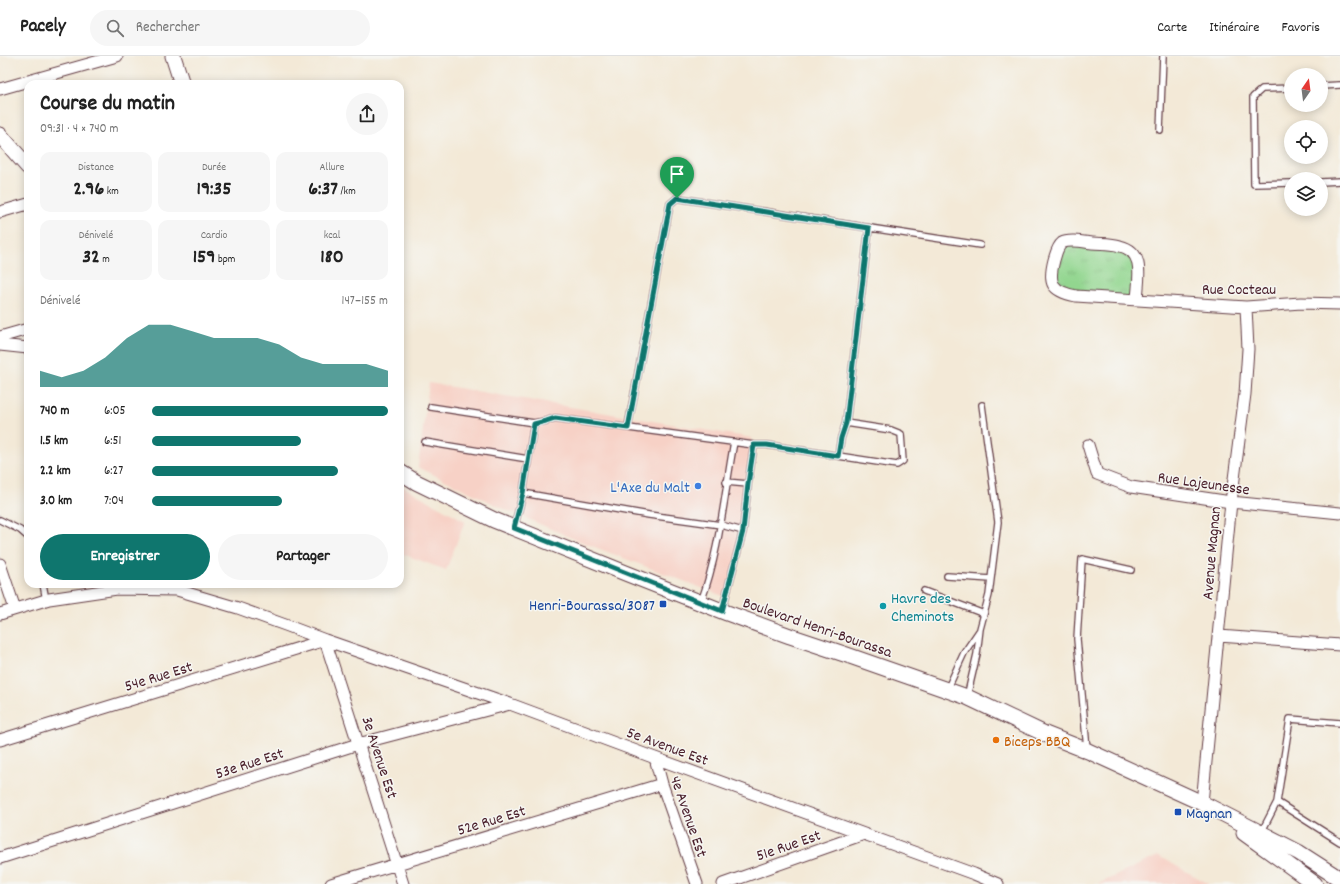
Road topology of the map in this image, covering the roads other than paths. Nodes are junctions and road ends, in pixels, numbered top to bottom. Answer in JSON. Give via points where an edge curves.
{"nodes":[{"id":1,"x":117,"y":56,"type":"edge"},
{"id":2,"x":174,"y":56,"type":"edge"},
{"id":3,"x":1163,"y":56,"type":"edge"},
{"id":4,"x":32,"y":80,"type":"edge"},
{"id":5,"x":181,"y":80,"type":"edge"},
{"id":6,"x":24,"y":82,"type":"edge"},
{"id":7,"x":1340,"y":85,"type":"edge"},
{"id":8,"x":1328,"y":86,"type":"edge"},
{"id":9,"x":1284,"y":88,"type":"edge"},
{"id":10,"x":0,"y":89,"type":"edge"},
{"id":11,"x":1160,"y":130,"type":"dead end"},
{"id":12,"x":0,"y":135,"type":"edge"},
{"id":13,"x":24,"y":162,"type":"edge"},
{"id":14,"x":1340,"y":181,"type":"edge"},
{"id":15,"x":1328,"y":182,"type":"edge"},
{"id":16,"x":1284,"y":183,"type":"edge"},
{"id":17,"x":24,"y":205,"type":"edge"},
{"id":18,"x":0,"y":212,"type":"edge"},
{"id":19,"x":869,"y":228,"type":"junction"},
{"id":20,"x":980,"y":245,"type":"dead end"},
{"id":21,"x":1138,"y":300,"type":"junction"},
{"id":22,"x":1340,"y":304,"type":"edge"},
{"id":23,"x":1246,"y":306,"type":"junction"},
{"id":24,"x":24,"y":330,"type":"edge"},
{"id":25,"x":0,"y":337,"type":"edge"},
{"id":26,"x":0,"y":345,"type":"edge"},
{"id":27,"x":24,"y":348,"type":"edge"},
{"id":28,"x":982,"y":405,"type":"dead end"},
{"id":29,"x":431,"y":407,"type":"dead end"},
{"id":30,"x":846,"y":423,"type":"junction"},
{"id":31,"x":534,"y":424,"type":"junction"},
{"id":32,"x":628,"y":428,"type":"junction"},
{"id":33,"x":424,"y":442,"type":"dead end"},
{"id":34,"x":734,"y":442,"type":"junction"},
{"id":35,"x":754,"y":445,"type":"junction"},
{"id":36,"x":1088,"y":445,"type":"dead end"},
{"id":37,"x":838,"y":456,"type":"junction"},
{"id":38,"x":528,"y":459,"type":"junction"},
{"id":39,"x":404,"y":474,"type":"edge"},
{"id":40,"x":726,"y":482,"type":"junction"},
{"id":41,"x":748,"y":484,"type":"junction"},
{"id":42,"x":523,"y":493,"type":"junction"},
{"id":43,"x":1231,"y":502,"type":"junction"},
{"id":44,"x":1340,"y":513,"type":"edge"},
{"id":45,"x":0,"y":520,"type":"edge"},
{"id":46,"x":721,"y":525,"type":"junction"},
{"id":47,"x":514,"y":528,"type":"junction"},
{"id":48,"x":743,"y":531,"type":"junction"},
{"id":49,"x":24,"y":534,"type":"edge"},
{"id":50,"x":0,"y":564,"type":"edge"},
{"id":51,"x":1131,"y":570,"type":"dead end"},
{"id":52,"x":947,"y":576,"type":"dead end"},
{"id":53,"x":991,"y":579,"type":"junction"},
{"id":54,"x":44,"y":588,"type":"edge"},
{"id":55,"x":924,"y":591,"type":"dead end"},
{"id":56,"x":46,"y":600,"type":"junction"},
{"id":57,"x":700,"y":603,"type":"junction"},
{"id":58,"x":15,"y":609,"type":"junction"},
{"id":59,"x":722,"y":611,"type":"junction"},
{"id":60,"x":0,"y":614,"type":"edge"},
{"id":61,"x":984,"y":614,"type":"junction"},
{"id":62,"x":980,"y":629,"type":"junction"},
{"id":63,"x":1219,"y":636,"type":"junction"},
{"id":64,"x":325,"y":640,"type":"junction"},
{"id":65,"x":1340,"y":645,"type":"edge"},
{"id":66,"x":948,"y":690,"type":"junction"},
{"id":67,"x":966,"y":697,"type":"junction"},
{"id":68,"x":510,"y":704,"type":"junction"},
{"id":69,"x":1340,"y":723,"type":"edge"},
{"id":70,"x":0,"y":740,"type":"edge"},
{"id":71,"x":358,"y":744,"type":"junction"},
{"id":72,"x":1088,"y":751,"type":"junction"},
{"id":73,"x":655,"y":758,"type":"junction"},
{"id":74,"x":662,"y":784,"type":"junction"},
{"id":75,"x":1278,"y":802,"type":"junction"},
{"id":76,"x":1202,"y":803,"type":"junction"},
{"id":77,"x":1261,"y":833,"type":"junction"},
{"id":78,"x":864,"y":834,"type":"junction"},
{"id":79,"x":1340,"y":842,"type":"edge"},
{"id":80,"x":0,"y":858,"type":"edge"},
{"id":81,"x":397,"y":863,"type":"junction"},
{"id":82,"x":1340,"y":879,"type":"edge"},
{"id":83,"x":330,"y":884,"type":"edge"},
{"id":84,"x":404,"y":884,"type":"edge"},
{"id":85,"x":697,"y":884,"type":"edge"},
{"id":86,"x":723,"y":884,"type":"edge"},
{"id":87,"x":998,"y":884,"type":"edge"},
{"id":88,"x":1316,"y":884,"type":"edge"}],
"edges":[{"from":1,"to":4,"type":"street"},
{"from":2,"to":5,"type":"main road"},
{"from":3,"to":11,"type":"lane"},
{"from":6,"to":10,"type":"street"},
{"from":7,"to":8,"type":"lane"},
{"from":9,"to":16,"type":"lane","via":[[1262,89],[1252,96],[1254,184]]},
{"from":12,"to":13,"type":"main road"},
{"from":14,"to":15,"type":"lane"},
{"from":17,"to":18,"type":"street"},
{"from":19,"to":20,"type":"lane"},
{"from":19,"to":30,"type":"lane"},
{"from":19,"to":32,"type":"lane","via":[[677,198],[670,204]]},
{"from":21,"to":21,"type":"street","name":"Rue Cocteau","via":[[1139,265],[1136,255],[1130,249],[1119,245],[1071,241],[1063,243],[1057,249],[1050,274],[1052,284],[1064,294]]},
{"from":21,"to":23,"type":"street","name":"Rue Cocteau"},
{"from":22,"to":23,"type":"street","name":"Rue Cocteau"},
{"from":23,"to":43,"type":"street","name":"Avenue Magnan","via":[[1248,349],[1245,394]]},
{"from":24,"to":25,"type":"street"},
{"from":26,"to":27,"type":"street"},
{"from":28,"to":53,"type":"lane","via":[[998,522]]},
{"from":29,"to":31,"type":"lane"},
{"from":30,"to":37,"type":"lane"},
{"from":30,"to":37,"type":"lane","via":[[901,434],[903,461],[897,465]]},
{"from":31,"to":32,"type":"lane","via":[[555,418]]},
{"from":31,"to":38,"type":"lane"},
{"from":32,"to":34,"type":"lane"},
{"from":33,"to":38,"type":"lane"},
{"from":34,"to":35,"type":"lane"},
{"from":34,"to":40,"type":"lane"},
{"from":35,"to":37,"type":"lane"},
{"from":35,"to":41,"type":"lane"},
{"from":36,"to":43,"type":"street","name":"Rue Lajeunesse","via":[[1097,474],[1117,482],[1131,487]]},
{"from":38,"to":42,"type":"lane"},
{"from":39,"to":47,"type":"main road","name":"Boulevard Henri-Bourassa"},
{"from":40,"to":41,"type":"lane"},
{"from":40,"to":46,"type":"lane"},
{"from":41,"to":48,"type":"lane"},
{"from":42,"to":46,"type":"lane"},
{"from":42,"to":47,"type":"lane"},
{"from":43,"to":44,"type":"street","name":"Rue Lajeunesse"},
{"from":43,"to":63,"type":"street","name":"Avenue Magnan"},
{"from":45,"to":49,"type":"lane"},
{"from":46,"to":48,"type":"lane"},
{"from":46,"to":57,"type":"lane","via":[[709,580]]},
{"from":47,"to":57,"type":"main road","name":"Boulevard Henri-Bourassa"},
{"from":48,"to":59,"type":"lane"},
{"from":50,"to":58,"type":"street"},
{"from":51,"to":72,"type":"lane","via":[[1082,559],[1077,639]]},
{"from":52,"to":53,"type":"lane"},
{"from":53,"to":61,"type":"lane"},
{"from":54,"to":56,"type":"lane"},
{"from":55,"to":61,"type":"lane"},
{"from":56,"to":58,"type":"street","name":"5e Avenue Est"},
{"from":56,"to":64,"type":"street","name":"5e Avenue Est","via":[[117,589],[177,590],[238,608]]},
{"from":57,"to":59,"type":"main road","name":"Boulevard Henri-Bourassa"},
{"from":58,"to":60,"type":"street","name":"5e Avenue Est"},
{"from":59,"to":66,"type":"main road","name":"Boulevard Henri-Bourassa"},
{"from":61,"to":62,"type":"lane"},
{"from":62,"to":66,"type":"lane","via":[[964,653]]},
{"from":62,"to":67,"type":"lane","via":[[977,654]]},
{"from":63,"to":65,"type":"street"},
{"from":63,"to":76,"type":"street","name":"Avenue Magnan"},
{"from":64,"to":68,"type":"street","name":"5e Avenue Est"},
{"from":64,"to":70,"type":"street","name":"54e Rue Est"},
{"from":64,"to":71,"type":"street","name":"3e Avenue Est"},
{"from":66,"to":67,"type":"main road","name":"Boulevard Henri-Bourassa"},
{"from":67,"to":72,"type":"main road","name":"Boulevard Henri-Bourassa"},
{"from":68,"to":71,"type":"street","name":"53e Rue Est"},
{"from":68,"to":73,"type":"street","name":"5e Avenue Est"},
{"from":69,"to":75,"type":"lane","via":[[1290,719]]},
{"from":71,"to":80,"type":"street","name":"53e Rue Est"},
{"from":71,"to":81,"type":"street","name":"3e Avenue Est"},
{"from":72,"to":76,"type":"main road","name":"Boulevard Henri-Bourassa"},
{"from":73,"to":74,"type":"street","name":"4e Avenue Est"},
{"from":73,"to":78,"type":"street","name":"5e Avenue Est"},
{"from":74,"to":81,"type":"street","name":"52e Rue Est"},
{"from":74,"to":85,"type":"street","name":"4e Avenue Est"},
{"from":75,"to":77,"type":"lane"},
{"from":75,"to":79,"type":"lane"},
{"from":76,"to":77,"type":"main road","name":"Boulevard Henri-Bourassa"},
{"from":76,"to":88,"type":"main road","name":"Boulevard Henri-Bourassa"},
{"from":77,"to":82,"type":"main road","name":"Boulevard Henri-Bourassa","via":[[1298,852]]},
{"from":78,"to":86,"type":"street","name":"51e Rue Est"},
{"from":78,"to":87,"type":"street","name":"5e Avenue Est"},
{"from":81,"to":83,"type":"street","name":"52e Rue Est"},
{"from":81,"to":84,"type":"street","name":"3e Avenue Est"}]}
